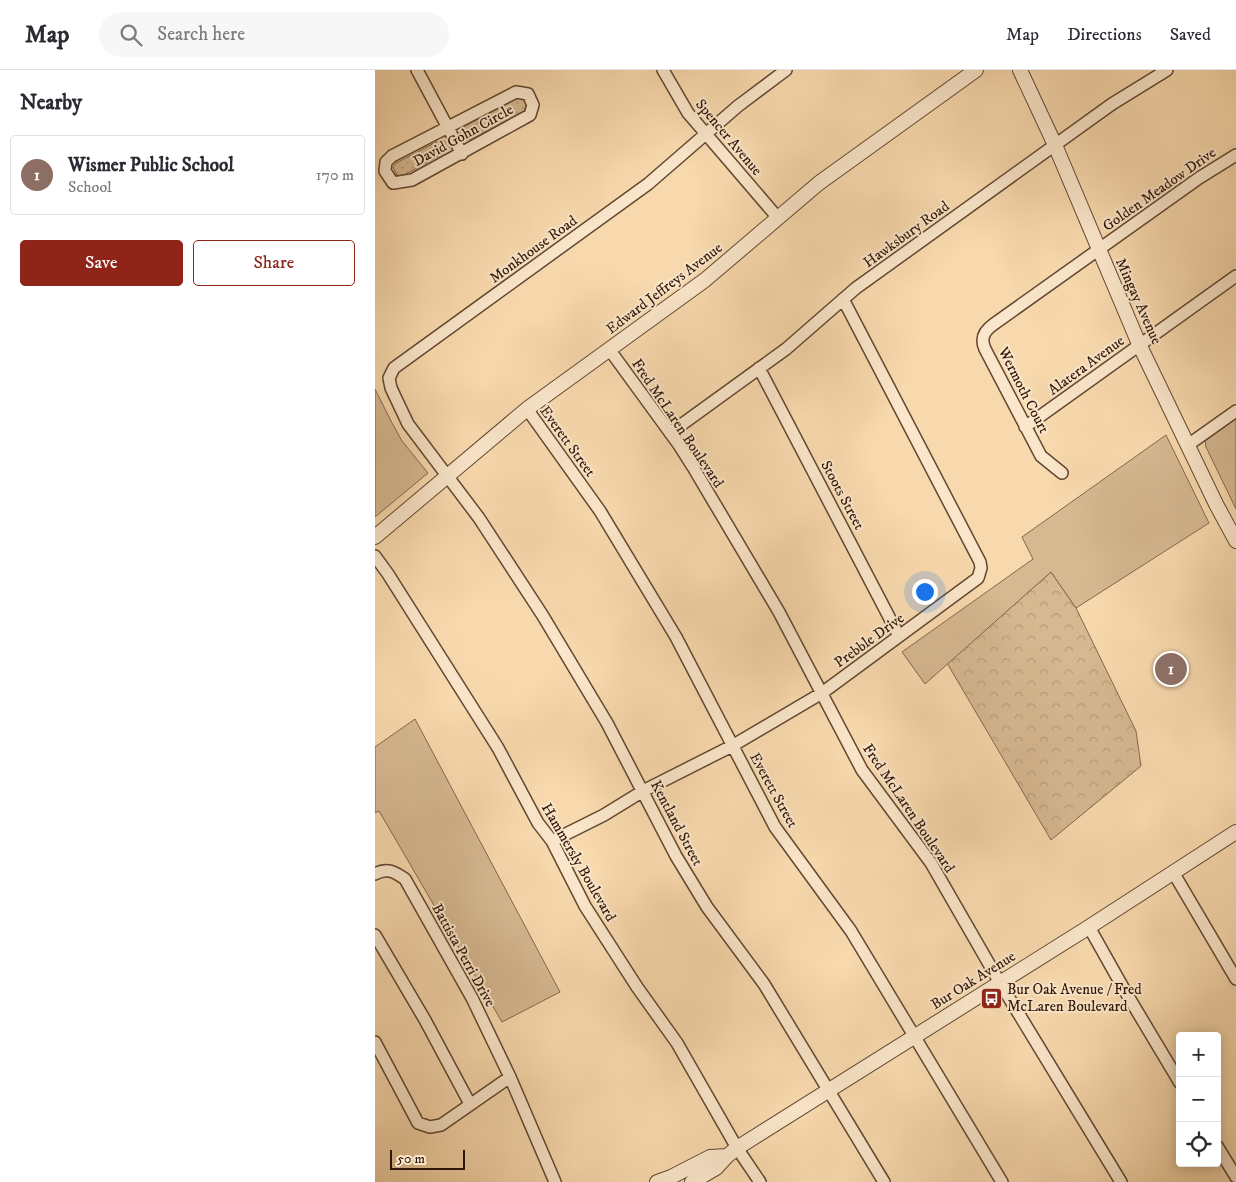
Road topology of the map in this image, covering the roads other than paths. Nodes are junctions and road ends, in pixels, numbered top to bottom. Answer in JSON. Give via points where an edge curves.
{"nodes":[{"id":1,"x":417,"y":70,"type":"edge"},
{"id":2,"x":663,"y":70,"type":"edge"},
{"id":3,"x":786,"y":70,"type":"edge"},
{"id":4,"x":976,"y":70,"type":"edge"},
{"id":5,"x":1020,"y":70,"type":"edge"},
{"id":6,"x":1167,"y":70,"type":"edge"},
{"id":7,"x":448,"y":128,"type":"junction"},
{"id":8,"x":705,"y":134,"type":"junction"},
{"id":9,"x":1055,"y":145,"type":"junction"},
{"id":10,"x":462,"y":154,"type":"junction"},
{"id":11,"x":1236,"y":154,"type":"edge"},
{"id":12,"x":778,"y":218,"type":"junction"},
{"id":13,"x":1099,"y":249,"type":"junction"},
{"id":14,"x":1236,"y":276,"type":"edge"},
{"id":15,"x":843,"y":299,"type":"junction"},
{"id":16,"x":1139,"y":344,"type":"junction"},
{"id":17,"x":609,"y":350,"type":"junction"},
{"id":18,"x":759,"y":368,"type":"junction"},
{"id":19,"x":527,"y":409,"type":"junction"},
{"id":20,"x":1236,"y":411,"type":"edge"},
{"id":21,"x":1025,"y":427,"type":"junction"},
{"id":22,"x":670,"y":433,"type":"junction"},
{"id":23,"x":1188,"y":445,"type":"junction"},
{"id":24,"x":1062,"y":473,"type":"dead end"},
{"id":25,"x":448,"y":476,"type":"junction"},
{"id":26,"x":375,"y":537,"type":"edge"},
{"id":27,"x":1236,"y":541,"type":"edge"},
{"id":28,"x":375,"y":556,"type":"edge"},
{"id":29,"x":899,"y":636,"type":"junction"},
{"id":30,"x":822,"y":693,"type":"junction"},
{"id":31,"x":732,"y":746,"type":"junction"},
{"id":32,"x":643,"y":791,"type":"junction"},
{"id":33,"x":1236,"y":832,"type":"edge"},
{"id":34,"x":552,"y":841,"type":"junction"},
{"id":35,"x":1173,"y":872,"type":"junction"},
{"id":36,"x":375,"y":874,"type":"edge"},
{"id":37,"x":1089,"y":927,"type":"junction"},
{"id":38,"x":375,"y":935,"type":"edge"},
{"id":39,"x":1236,"y":979,"type":"edge"},
{"id":40,"x":1000,"y":983,"type":"junction"},
{"id":41,"x":915,"y":1036,"type":"junction"},
{"id":42,"x":377,"y":1049,"type":"edge"},
{"id":43,"x":510,"y":1077,"type":"junction"},
{"id":44,"x":1176,"y":1077,"type":"edge"},
{"id":45,"x":829,"y":1090,"type":"junction"},
{"id":46,"x":470,"y":1104,"type":"junction"},
{"id":47,"x":732,"y":1152,"type":"junction"},
{"id":48,"x":1221,"y":1153,"type":"edge"},
{"id":49,"x":1236,"y":1177,"type":"edge"},
{"id":50,"x":555,"y":1182,"type":"edge"},
{"id":51,"x":657,"y":1182,"type":"edge"},
{"id":52,"x":692,"y":1182,"type":"edge"},
{"id":53,"x":760,"y":1182,"type":"edge"},
{"id":54,"x":884,"y":1182,"type":"edge"},
{"id":55,"x":1002,"y":1182,"type":"edge"},
{"id":56,"x":1121,"y":1182,"type":"edge"}],
"edges":[{"from":1,"to":7,"type":"street"},
{"from":2,"to":8,"type":"street","name":"Spencer Avenue","via":[[681,103]]},
{"from":3,"to":8,"type":"street","name":"Monkhouse Road"},
{"from":4,"to":12,"type":"street","name":"Edward Jeffreys Avenue","via":[[819,183]]},
{"from":5,"to":9,"type":"street","name":"Mingay Avenue"},
{"from":6,"to":9,"type":"street","name":"Hawksbury Road"},
{"from":7,"to":10,"type":"street"},
{"from":7,"to":10,"type":"street","name":"David Gohn Circle","via":[[393,156],[386,162],[385,171],[393,183],[412,180]]},
{"from":7,"to":10,"type":"street","name":"David Gohn Circle","via":[[516,92],[528,94],[533,105],[530,115]]},
{"from":8,"to":12,"type":"street","name":"Spencer Avenue"},
{"from":8,"to":25,"type":"street","name":"Monkhouse Road","via":[[648,184],[394,368],[389,383],[403,414]]},
{"from":9,"to":13,"type":"street","name":"Mingay Avenue"},
{"from":9,"to":15,"type":"street","name":"Hawksbury Road"},
{"from":11,"to":13,"type":"street","name":"Golden Meadow Drive"},
{"from":12,"to":17,"type":"street","name":"Edward Jeffreys Avenue","via":[[705,280]]},
{"from":13,"to":16,"type":"street","name":"Mingay Avenue"},
{"from":13,"to":21,"type":"street","name":"Wermoth Court","via":[[993,324],[984,334],[985,350]]},
{"from":14,"to":16,"type":"street","name":"Alatera Avenue"},
{"from":15,"to":18,"type":"street","name":"Hawksbury Road"},
{"from":15,"to":29,"type":"street","name":"Prebble Drive","via":[[980,562],[980,574],[975,582]]},
{"from":16,"to":21,"type":"street","name":"Alatera Avenue"},
{"from":16,"to":23,"type":"street","name":"Mingay Avenue"},
{"from":17,"to":19,"type":"street","name":"Edward Jeffreys Avenue"},
{"from":17,"to":22,"type":"street","name":"Fred McLaren Boulevard"},
{"from":18,"to":22,"type":"street","name":"Hawksbury Road"},
{"from":18,"to":29,"type":"street","name":"Stoots Street"},
{"from":19,"to":25,"type":"street","name":"Edward Jeffreys Avenue"},
{"from":19,"to":31,"type":"street","name":"Everett Street","via":[[613,533],[676,637]]},
{"from":20,"to":23,"type":"street"},
{"from":21,"to":24,"type":"street","name":"Wermoth Court","via":[[1041,456]]},
{"from":22,"to":30,"type":"street","name":"Fred McLaren Boulevard","via":[[779,612]]},
{"from":23,"to":27,"type":"street","name":"Mingay Avenue"},
{"from":25,"to":26,"type":"street","name":"Edward Jeffreys Avenue"},
{"from":25,"to":32,"type":"street","name":"Kentland Street","via":[[485,526],[577,671]]},
{"from":28,"to":34,"type":"street","name":"Hammersly Boulevard","via":[[498,748],[538,824]]},
{"from":29,"to":30,"type":"street","name":"Prebble Drive"},
{"from":30,"to":31,"type":"street","name":"Prebble Drive"},
{"from":30,"to":40,"type":"street","name":"Fred McLaren Boulevard","via":[[862,770],[931,864]]},
{"from":31,"to":32,"type":"street","name":"Prebble Drive"},
{"from":31,"to":41,"type":"street","name":"Everett Street","via":[[775,827],[851,931]]},
{"from":32,"to":34,"type":"street","name":"Prebble Drive"},
{"from":32,"to":45,"type":"street","name":"Kentland Street","via":[[702,898],[764,984]]},
{"from":33,"to":35,"type":"street","name":"Bur Oak Avenue"},
{"from":34,"to":47,"type":"street","name":"Hammersly Boulevard","via":[[585,906],[677,1043]]},
{"from":35,"to":37,"type":"street","name":"Bur Oak Avenue"},
{"from":35,"to":39,"type":"street"},
{"from":36,"to":43,"type":"street","name":"Battista Perri Drive","via":[[381,870],[393,871],[405,879],[472,998]]},
{"from":37,"to":40,"type":"street","name":"Bur Oak Avenue"},
{"from":37,"to":44,"type":"street"},
{"from":38,"to":46,"type":"street"},
{"from":40,"to":41,"type":"street","name":"Bur Oak Avenue"},
{"from":40,"to":56,"type":"street","name":"Fred McLaren Boulevard"},
{"from":41,"to":45,"type":"street","name":"Bur Oak Avenue"},
{"from":41,"to":55,"type":"street","name":"Everett Street"},
{"from":42,"to":46,"type":"street","via":[[418,1123],[430,1127],[441,1125]]},
{"from":43,"to":46,"type":"street"},
{"from":43,"to":50,"type":"street","name":"Battista Perri Drive"},
{"from":45,"to":47,"type":"street","name":"Bur Oak Avenue"},
{"from":45,"to":54,"type":"street","name":"Kentland Street"},
{"from":47,"to":51,"type":"street","name":"Bur Oak Avenue","via":[[710,1157]]},
{"from":47,"to":52,"type":"street","name":"Bur Oak Avenue","via":[[716,1168]]},
{"from":47,"to":53,"type":"street","name":"Hammersly Boulevard"},
{"from":48,"to":49,"type":"street"}]}
